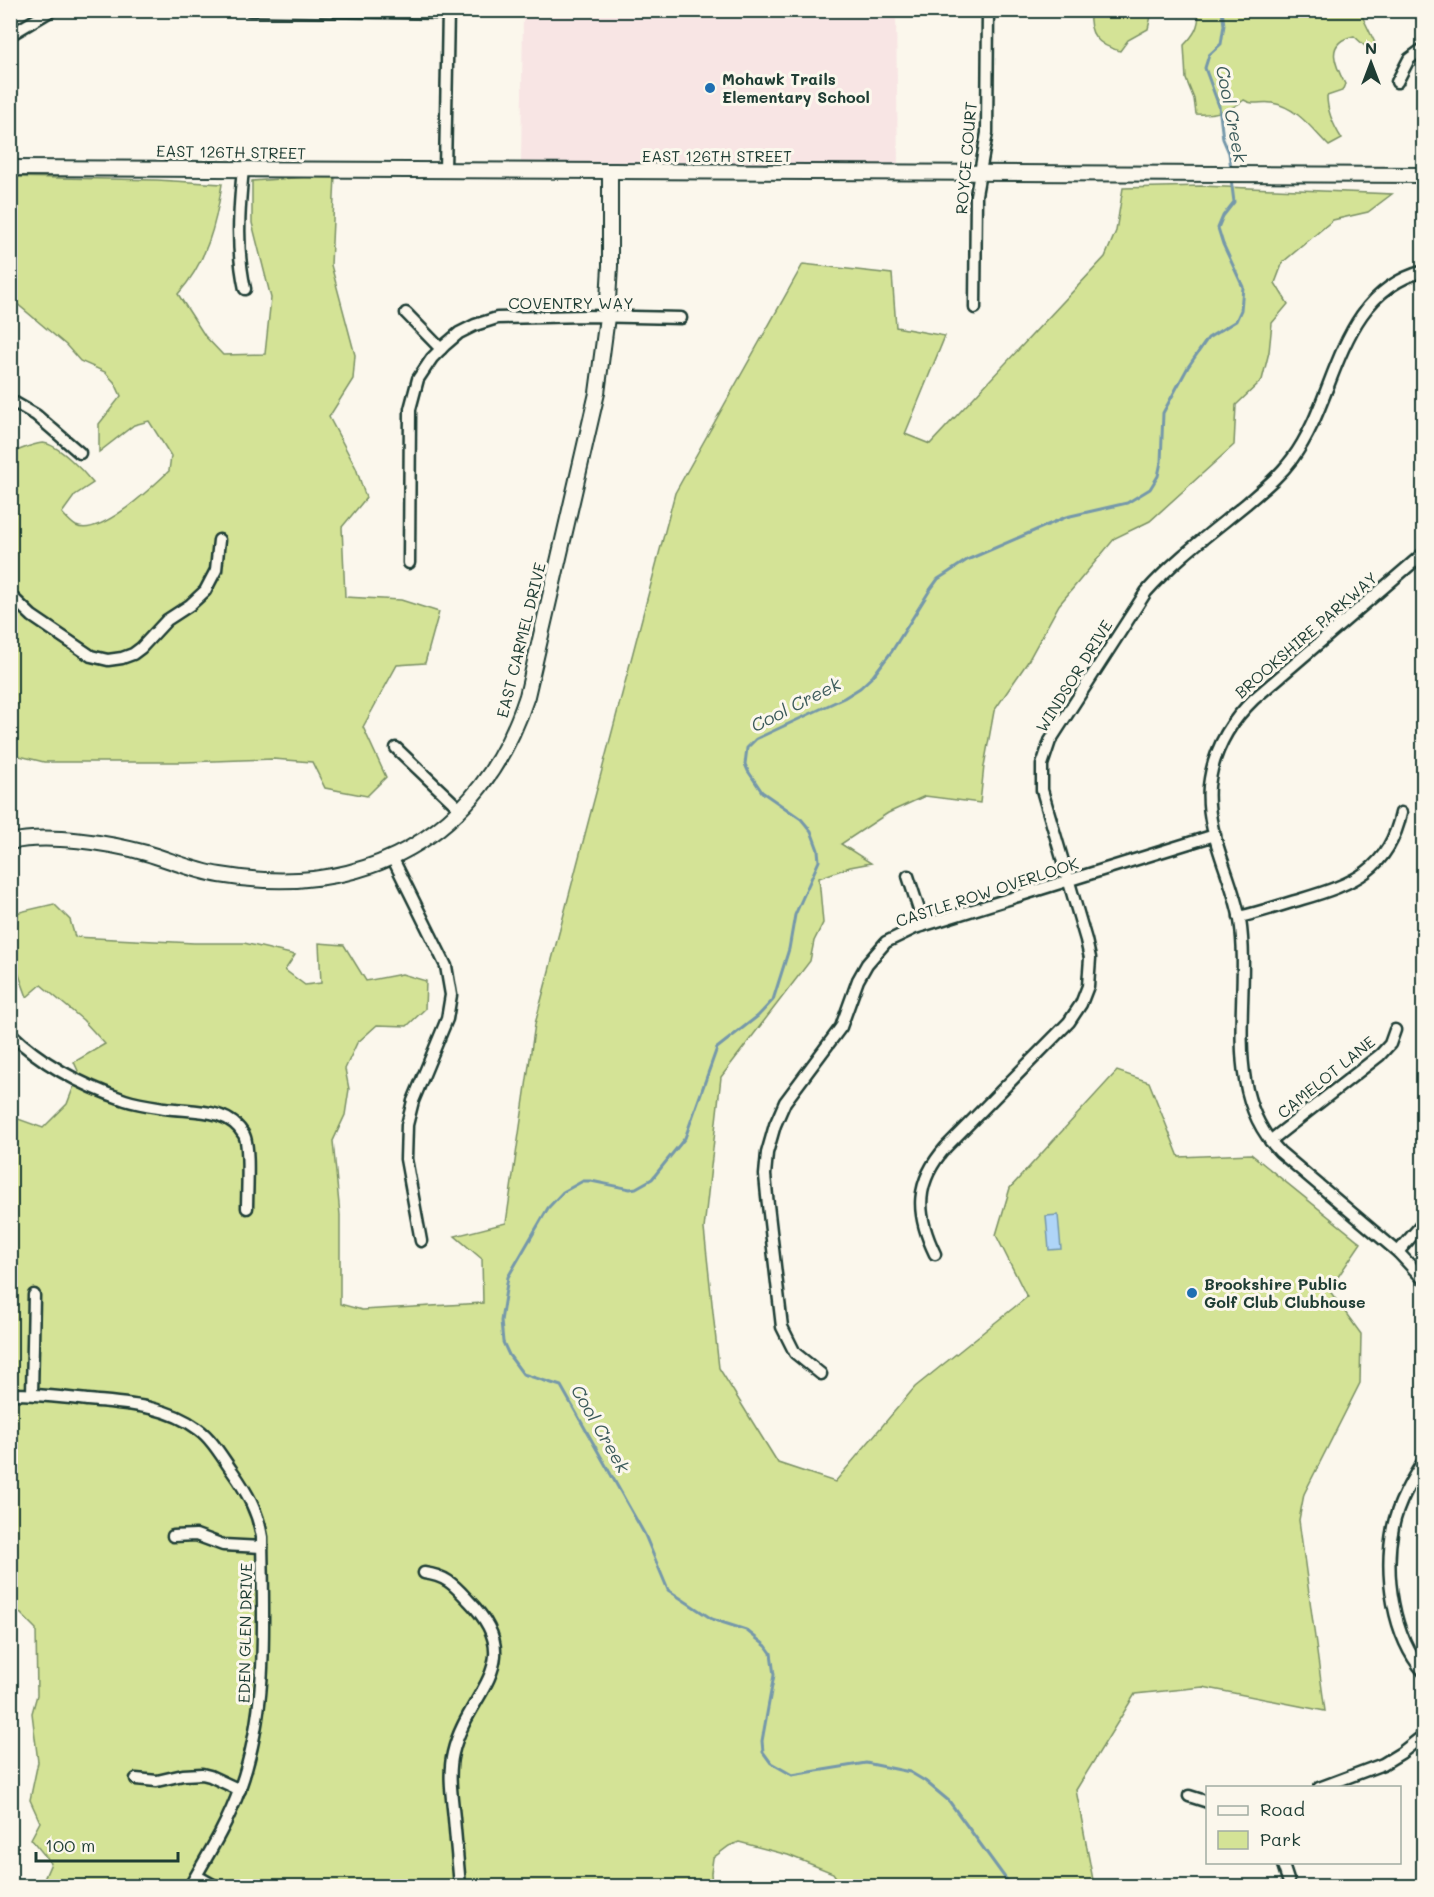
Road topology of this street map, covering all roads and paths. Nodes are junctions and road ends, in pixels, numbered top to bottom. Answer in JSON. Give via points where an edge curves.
{"nodes":[{"id":1,"x":52,"y":10,"type":"edge"},
{"id":2,"x":250,"y":10,"type":"edge"},
{"id":3,"x":988,"y":10,"type":"edge"},
{"id":4,"x":448,"y":12,"type":"edge"},
{"id":5,"x":10,"y":34,"type":"edge"},
{"id":6,"x":1424,"y":48,"type":"edge"},
{"id":7,"x":1397,"y":82,"type":"dead end"},
{"id":8,"x":10,"y":168,"type":"edge"},
{"id":9,"x":243,"y":169,"type":"junction"},
{"id":10,"x":445,"y":170,"type":"junction"},
{"id":11,"x":610,"y":172,"type":"junction"},
{"id":12,"x":979,"y":173,"type":"junction"},
{"id":13,"x":1424,"y":175,"type":"edge"},
{"id":14,"x":1424,"y":271,"type":"edge"},
{"id":15,"x":245,"y":289,"type":"dead end"},
{"id":16,"x":975,"y":308,"type":"dead end"},
{"id":17,"x":406,"y":313,"type":"dead end"},
{"id":18,"x":607,"y":317,"type":"junction"},
{"id":19,"x":681,"y":318,"type":"dead end"},
{"id":20,"x":441,"y":349,"type":"junction"},
{"id":21,"x":10,"y":400,"type":"edge"},
{"id":22,"x":80,"y":453,"type":"dead end"},
{"id":23,"x":219,"y":540,"type":"dead end"},
{"id":24,"x":1424,"y":553,"type":"edge"},
{"id":25,"x":409,"y":563,"type":"dead end"},
{"id":26,"x":10,"y":595,"type":"edge"},
{"id":27,"x":396,"y":748,"type":"dead end"},
{"id":28,"x":460,"y":809,"type":"junction"},
{"id":29,"x":1401,"y":813,"type":"dead end"},
{"id":30,"x":1215,"y":835,"type":"junction"},
{"id":31,"x":10,"y":842,"type":"edge"},
{"id":32,"x":393,"y":857,"type":"junction"},
{"id":33,"x":908,"y":876,"type":"dead end"},
{"id":34,"x":1068,"y":881,"type":"junction"},
{"id":35,"x":1239,"y":917,"type":"junction"},
{"id":36,"x":924,"y":925,"type":"junction"},
{"id":37,"x":1395,"y":1030,"type":"dead end"},
{"id":38,"x":10,"y":1033,"type":"edge"},
{"id":39,"x":1270,"y":1141,"type":"junction"},
{"id":40,"x":247,"y":1208,"type":"dead end"},
{"id":41,"x":1424,"y":1222,"type":"edge"},
{"id":42,"x":421,"y":1241,"type":"dead end"},
{"id":43,"x":1398,"y":1252,"type":"junction"},
{"id":44,"x":935,"y":1254,"type":"dead end"},
{"id":45,"x":1424,"y":1280,"type":"edge"},
{"id":46,"x":34,"y":1295,"type":"dead end"},
{"id":47,"x":821,"y":1374,"type":"dead end"},
{"id":48,"x":10,"y":1394,"type":"edge"},
{"id":49,"x":32,"y":1394,"type":"junction"},
{"id":50,"x":1424,"y":1460,"type":"edge"},
{"id":51,"x":173,"y":1536,"type":"dead end"},
{"id":52,"x":262,"y":1546,"type":"junction"},
{"id":53,"x":424,"y":1573,"type":"dead end"},
{"id":54,"x":1424,"y":1672,"type":"edge"},
{"id":55,"x":1424,"y":1735,"type":"edge"},
{"id":56,"x":136,"y":1779,"type":"dead end"},
{"id":57,"x":1324,"y":1786,"type":"edge"},
{"id":58,"x":240,"y":1790,"type":"junction"},
{"id":59,"x":1189,"y":1796,"type":"dead end"},
{"id":60,"x":1206,"y":1801,"type":"edge"},
{"id":61,"x":1282,"y":1864,"type":"edge"},
{"id":62,"x":197,"y":1876,"type":"junction"},
{"id":63,"x":190,"y":1887,"type":"edge"},
{"id":64,"x":215,"y":1887,"type":"edge"},
{"id":65,"x":460,"y":1887,"type":"edge"},
{"id":66,"x":1290,"y":1887,"type":"edge"}],
"edges":[{"from":1,"to":5,"type":"street"},
{"from":2,"to":4,"type":"street"},
{"from":3,"to":12,"type":"street","name":"ROYCE COURT","via":[[987,133]]},
{"from":4,"to":10,"type":"street"},
{"from":6,"to":7,"type":"street","via":[[1409,59]]},
{"from":8,"to":9,"type":"street","name":"EAST 126TH STREET"},
{"from":9,"to":10,"type":"street","name":"EAST 126TH STREET"},
{"from":9,"to":15,"type":"street","via":[[238,248]]},
{"from":10,"to":11,"type":"street","name":"EAST 126TH STREET"},
{"from":11,"to":12,"type":"street","name":"EAST 126TH STREET"},
{"from":11,"to":18,"type":"street","name":"EAST CARMEL DRIVE"},
{"from":12,"to":13,"type":"street","name":"EAST 126TH STREET"},
{"from":12,"to":16,"type":"street","name":"ROYCE COURT"},
{"from":14,"to":34,"type":"street","name":"WINDSOR DRIVE","via":[[1393,284],[1365,309],[1297,453],[1272,482],[1146,592],[1050,741],[1042,765],[1042,790]]},
{"from":17,"to":20,"type":"street"},
{"from":18,"to":19,"type":"street","name":"COVENTRY WAY"},
{"from":18,"to":20,"type":"street","name":"COVENTRY WAY","via":[[497,318],[459,333]]},
{"from":18,"to":28,"type":"street","name":"EAST CARMEL DRIVE","via":[[597,393],[526,696],[503,754]]},
{"from":20,"to":25,"type":"street","name":"COVENTRY WAY","via":[[418,379],[410,409]]},
{"from":21,"to":22,"type":"street","via":[[36,415]]},
{"from":23,"to":26,"type":"street","via":[[216,570],[205,591],[167,620],[141,648],[122,658],[91,656],[32,616]]},
{"from":24,"to":30,"type":"street","name":"BROOKSHIRE PARKWAY","via":[[1236,717],[1212,767],[1209,802]]},
{"from":27,"to":28,"type":"street"},
{"from":28,"to":32,"type":"street","name":"EAST CARMEL DRIVE","via":[[424,840]]},
{"from":29,"to":35,"type":"street","via":[[1390,844],[1370,870],[1356,880]]},
{"from":30,"to":34,"type":"street","name":"CASTLE ROW OVERLOOK"},
{"from":30,"to":35,"type":"street","name":"BROOKSHIRE PARKWAY"},
{"from":31,"to":32,"type":"street","name":"EAST CARMEL DRIVE","via":[[44,838],[94,843],[143,852],[218,875],[268,880],[330,877]]},
{"from":32,"to":42,"type":"street","via":[[446,966],[451,994],[447,1019],[407,1125],[406,1159]]},
{"from":33,"to":36,"type":"street"},
{"from":34,"to":36,"type":"street","name":"CASTLE ROW OVERLOOK"},
{"from":34,"to":44,"type":"street","name":"WINDSOR DRIVE","via":[[1090,958],[1086,994],[1069,1022],[931,1166],[920,1213]]},
{"from":35,"to":39,"type":"street","name":"BROOKSHIRE PARKWAY","via":[[1243,1074],[1251,1107]]},
{"from":36,"to":47,"type":"street","name":"CASTLE ROW OVERLOOK","via":[[886,942],[867,964],[838,1033],[785,1102],[767,1153],[765,1175],[782,1327],[795,1353]]},
{"from":37,"to":39,"type":"street","name":"CAMELOT LANE","via":[[1380,1055]]},
{"from":38,"to":40,"type":"street","via":[[54,1069],[87,1086],[127,1101],[209,1112],[231,1120],[245,1137]]},
{"from":39,"to":43,"type":"street","name":"BROOKSHIRE PARKWAY"},
{"from":41,"to":43,"type":"street"},
{"from":43,"to":45,"type":"street","name":"BROOKSHIRE PARKWAY"},
{"from":46,"to":49,"type":"street"},
{"from":48,"to":49,"type":"street","name":"EDEN GLEN DRIVE"},
{"from":49,"to":52,"type":"street","name":"EDEN GLEN DRIVE","via":[[147,1406],[176,1416],[199,1430],[247,1491],[260,1521]]},
{"from":50,"to":54,"type":"street","via":[[1396,1515],[1391,1571],[1398,1628],[1408,1651]]},
{"from":51,"to":52,"type":"street","name":"EDEN GLEN DRIVE","via":[[196,1535],[224,1545]]},
{"from":52,"to":58,"type":"street","name":"EDEN GLEN DRIVE","via":[[262,1680],[258,1719]]},
{"from":53,"to":65,"type":"street","via":[[448,1580],[487,1622],[495,1644],[490,1677],[461,1728],[453,1755],[450,1781]]},
{"from":55,"to":57,"type":"street","via":[[1383,1764]]},
{"from":56,"to":58,"type":"street","via":[[163,1781],[202,1774]]},
{"from":58,"to":62,"type":"street","name":"EDEN GLEN DRIVE"},
{"from":59,"to":60,"type":"street"},
{"from":61,"to":66,"type":"street"},
{"from":62,"to":63,"type":"street","name":"EDEN GLEN DRIVE"},
{"from":62,"to":64,"type":"street"}]}
